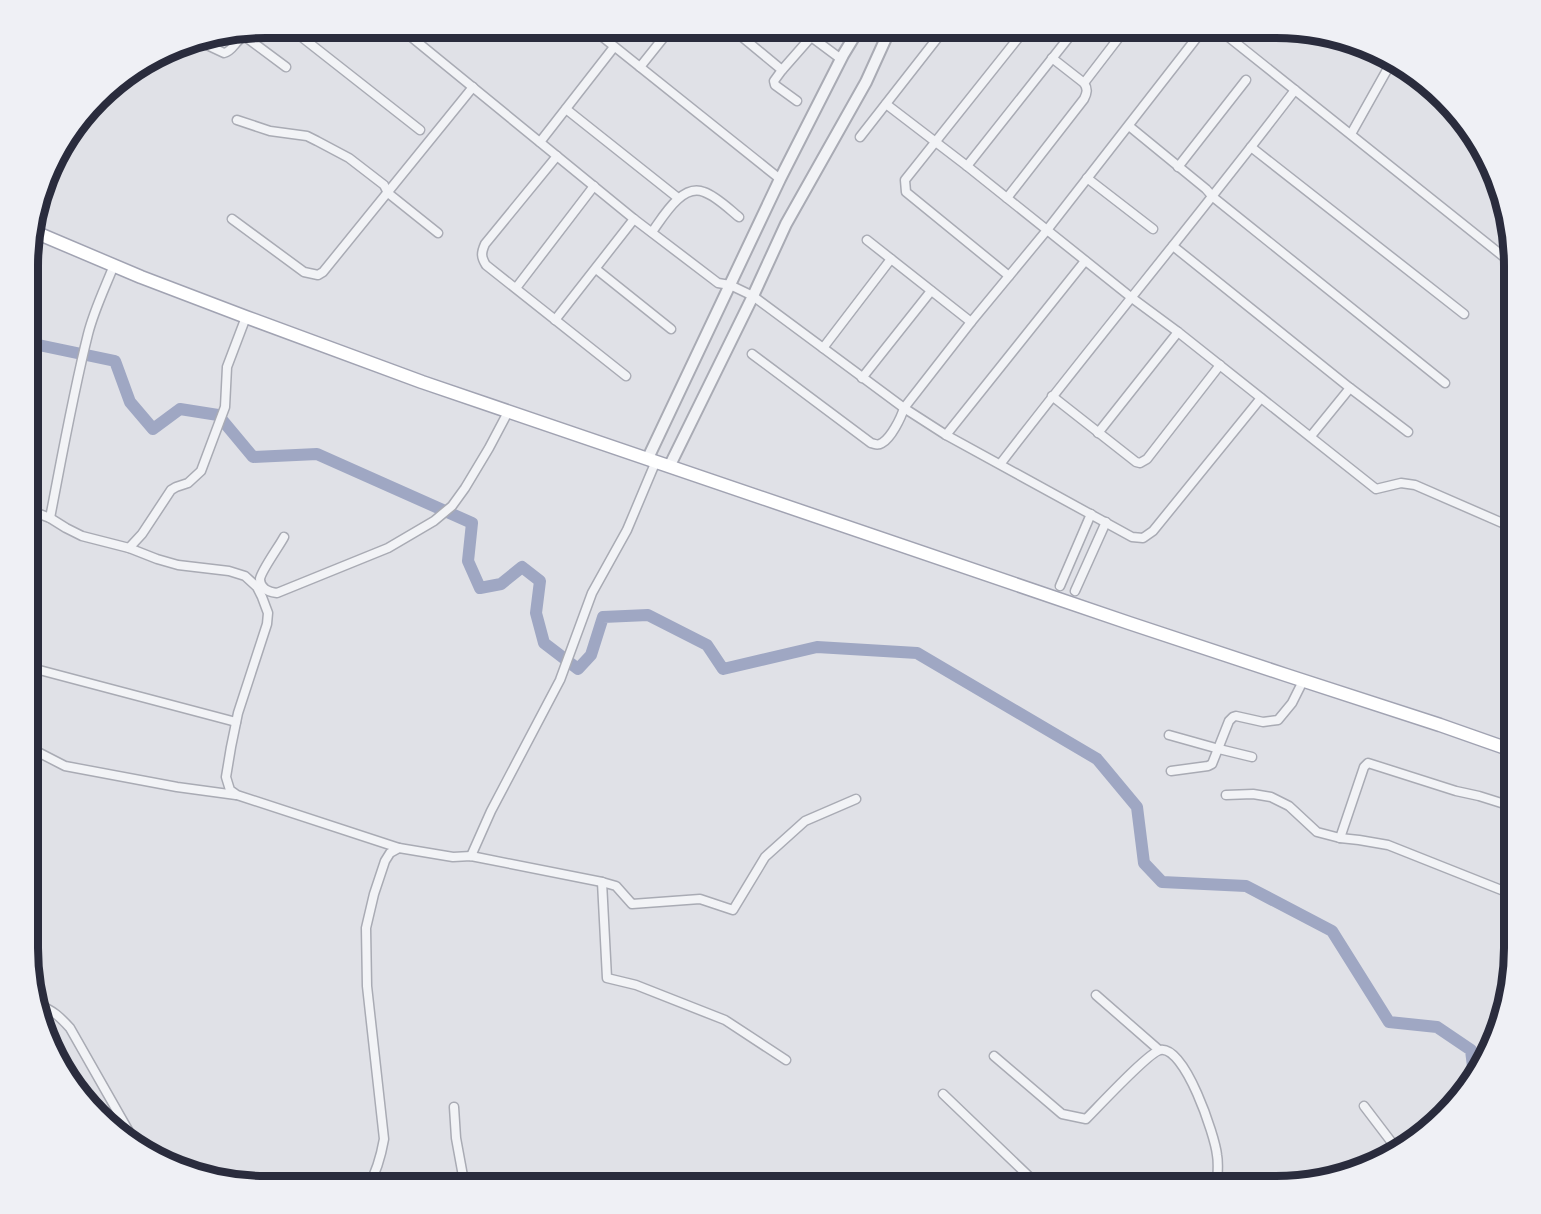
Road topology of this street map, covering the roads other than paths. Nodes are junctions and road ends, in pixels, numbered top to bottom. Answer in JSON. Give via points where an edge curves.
{"nodes":[{"id":1,"x":247,"y":38,"type":"edge"},
{"id":2,"x":306,"y":38,"type":"edge"},
{"id":3,"x":413,"y":38,"type":"edge"},
{"id":4,"x":603,"y":38,"type":"edge"},
{"id":5,"x":663,"y":38,"type":"edge"},
{"id":6,"x":743,"y":38,"type":"edge"},
{"id":7,"x":810,"y":38,"type":"edge"},
{"id":8,"x":812,"y":38,"type":"edge"},
{"id":9,"x":854,"y":38,"type":"edge"},
{"id":10,"x":886,"y":38,"type":"edge"},
{"id":11,"x":937,"y":38,"type":"edge"},
{"id":12,"x":1019,"y":38,"type":"edge"},
{"id":13,"x":1068,"y":38,"type":"edge"},
{"id":14,"x":1119,"y":38,"type":"edge"},
{"id":15,"x":1197,"y":38,"type":"edge"},
{"id":16,"x":1230,"y":38,"type":"edge"},
{"id":17,"x":240,"y":39,"type":"edge"},
{"id":18,"x":207,"y":45,"type":"edge"},
{"id":19,"x":614,"y":47,"type":"junction"},
{"id":20,"x":1052,"y":58,"type":"junction"},
{"id":21,"x":841,"y":59,"type":"junction"},
{"id":22,"x":286,"y":67,"type":"dead end"},
{"id":23,"x":1388,"y":67,"type":"edge"},
{"id":24,"x":640,"y":68,"type":"junction"},
{"id":25,"x":782,"y":70,"type":"junction"},
{"id":26,"x":1246,"y":80,"type":"dead end"},
{"id":27,"x":1084,"y":83,"type":"junction"},
{"id":28,"x":473,"y":87,"type":"junction"},
{"id":29,"x":1294,"y":90,"type":"junction"},
{"id":30,"x":797,"y":101,"type":"dead end"},
{"id":31,"x":886,"y":104,"type":"junction"},
{"id":32,"x":566,"y":109,"type":"junction"},
{"id":33,"x":237,"y":120,"type":"dead end"},
{"id":34,"x":1129,"y":126,"type":"junction"},
{"id":35,"x":420,"y":130,"type":"dead end"},
{"id":36,"x":1351,"y":134,"type":"junction"},
{"id":37,"x":860,"y":136,"type":"dead end"},
{"id":38,"x":540,"y":142,"type":"junction"},
{"id":39,"x":936,"y":142,"type":"junction"},
{"id":40,"x":1251,"y":147,"type":"junction"},
{"id":41,"x":557,"y":156,"type":"junction"},
{"id":42,"x":967,"y":166,"type":"junction"},
{"id":43,"x":1178,"y":167,"type":"junction"},
{"id":44,"x":1088,"y":178,"type":"junction"},
{"id":45,"x":780,"y":179,"type":"junction"},
{"id":46,"x":594,"y":186,"type":"junction"},
{"id":47,"x":388,"y":193,"type":"junction"},
{"id":48,"x":1213,"y":197,"type":"junction"},
{"id":49,"x":678,"y":198,"type":"junction"},
{"id":50,"x":1007,"y":198,"type":"junction"},
{"id":51,"x":739,"y":217,"type":"dead end"},
{"id":52,"x":232,"y":219,"type":"dead end"},
{"id":53,"x":634,"y":219,"type":"junction"},
{"id":54,"x":1152,"y":229,"type":"dead end"},
{"id":55,"x":1047,"y":230,"type":"junction"},
{"id":56,"x":652,"y":232,"type":"junction"},
{"id":57,"x":438,"y":233,"type":"dead end"},
{"id":58,"x":39,"y":234,"type":"edge"},
{"id":59,"x":867,"y":240,"type":"dead end"},
{"id":60,"x":1173,"y":246,"type":"junction"},
{"id":61,"x":1503,"y":257,"type":"edge"},
{"id":62,"x":891,"y":259,"type":"junction"},
{"id":63,"x":1085,"y":261,"type":"junction"},
{"id":64,"x":114,"y":265,"type":"junction"},
{"id":65,"x":596,"y":269,"type":"junction"},
{"id":66,"x":1009,"y":276,"type":"junction"},
{"id":67,"x":729,"y":285,"type":"junction"},
{"id":68,"x":516,"y":288,"type":"junction"},
{"id":69,"x":931,"y":291,"type":"junction"},
{"id":70,"x":753,"y":296,"type":"junction"},
{"id":71,"x":1132,"y":298,"type":"junction"},
{"id":72,"x":1464,"y":314,"type":"dead end"},
{"id":73,"x":246,"y":317,"type":"junction"},
{"id":74,"x":555,"y":320,"type":"junction"},
{"id":75,"x":971,"y":322,"type":"junction"},
{"id":76,"x":671,"y":329,"type":"dead end"},
{"id":77,"x":1178,"y":332,"type":"junction"},
{"id":78,"x":823,"y":348,"type":"junction"},
{"id":79,"x":752,"y":354,"type":"dead end"},
{"id":80,"x":1220,"y":365,"type":"junction"},
{"id":81,"x":626,"y":376,"type":"dead end"},
{"id":82,"x":862,"y":378,"type":"junction"},
{"id":83,"x":1445,"y":383,"type":"dead end"},
{"id":84,"x":1350,"y":388,"type":"junction"},
{"id":85,"x":1052,"y":396,"type":"junction"},
{"id":86,"x":1261,"y":398,"type":"junction"},
{"id":87,"x":904,"y":408,"type":"junction"},
{"id":88,"x":508,"y":411,"type":"junction"},
{"id":89,"x":1408,"y":432,"type":"dead end"},
{"id":90,"x":1098,"y":433,"type":"junction"},
{"id":91,"x":946,"y":435,"type":"junction"},
{"id":92,"x":1311,"y":436,"type":"junction"},
{"id":93,"x":652,"y":460,"type":"junction"},
{"id":94,"x":1001,"y":463,"type":"junction"},
{"id":95,"x":670,"y":465,"type":"junction"},
{"id":96,"x":38,"y":514,"type":"edge"},
{"id":97,"x":1090,"y":514,"type":"junction"},
{"id":98,"x":50,"y":518,"type":"junction"},
{"id":99,"x":1106,"y":522,"type":"junction"},
{"id":100,"x":1504,"y":524,"type":"edge"},
{"id":101,"x":284,"y":537,"type":"dead end"},
{"id":102,"x":129,"y":548,"type":"junction"},
{"id":103,"x":1060,"y":586,"type":"dead end"},
{"id":104,"x":1075,"y":591,"type":"dead end"},
{"id":105,"x":38,"y":670,"type":"edge"},
{"id":106,"x":1303,"y":681,"type":"junction"},
{"id":107,"x":236,"y":722,"type":"junction"},
{"id":108,"x":1169,"y":735,"type":"dead end"},
{"id":109,"x":1504,"y":747,"type":"edge"},
{"id":110,"x":1219,"y":749,"type":"junction"},
{"id":111,"x":38,"y":752,"type":"edge"},
{"id":112,"x":1252,"y":757,"type":"dead end"},
{"id":113,"x":1171,"y":771,"type":"dead end"},
{"id":114,"x":237,"y":795,"type":"junction"},
{"id":115,"x":1226,"y":795,"type":"dead end"},
{"id":116,"x":856,"y":799,"type":"dead end"},
{"id":117,"x":1504,"y":804,"type":"edge"},
{"id":118,"x":1340,"y":838,"type":"junction"},
{"id":119,"x":399,"y":848,"type":"junction"},
{"id":120,"x":471,"y":856,"type":"junction"},
{"id":121,"x":602,"y":882,"type":"junction"},
{"id":122,"x":1504,"y":891,"type":"edge"},
{"id":123,"x":1096,"y":995,"type":"dead end"},
{"id":124,"x":45,"y":1007,"type":"edge"},
{"id":125,"x":1159,"y":1050,"type":"junction"},
{"id":126,"x":994,"y":1056,"type":"dead end"},
{"id":127,"x":786,"y":1060,"type":"dead end"},
{"id":128,"x":943,"y":1094,"type":"dead end"},
{"id":129,"x":1364,"y":1106,"type":"dead end"},
{"id":130,"x":454,"y":1107,"type":"dead end"},
{"id":131,"x":128,"y":1130,"type":"edge"},
{"id":132,"x":1393,"y":1144,"type":"edge"},
{"id":133,"x":374,"y":1176,"type":"edge"},
{"id":134,"x":463,"y":1176,"type":"edge"},
{"id":135,"x":1029,"y":1176,"type":"edge"},
{"id":136,"x":1217,"y":1176,"type":"edge"}],
"edges":[{"from":1,"to":22,"type":"street"},
{"from":2,"to":35,"type":"street"},
{"from":3,"to":28,"type":"street"},
{"from":4,"to":19,"type":"street"},
{"from":5,"to":24,"type":"street"},
{"from":6,"to":25,"type":"street"},
{"from":7,"to":25,"type":"street"},
{"from":8,"to":21,"type":"street"},
{"from":9,"to":21,"type":"street"},
{"from":10,"to":70,"type":"street","via":[[866,82],[786,225]]},
{"from":11,"to":31,"type":"street"},
{"from":12,"to":39,"type":"street"},
{"from":13,"to":20,"type":"street"},
{"from":14,"to":27,"type":"street"},
{"from":15,"to":34,"type":"street"},
{"from":16,"to":29,"type":"street"},
{"from":17,"to":18,"type":"street","via":[[224,53]]},
{"from":19,"to":24,"type":"street"},
{"from":19,"to":32,"type":"street"},
{"from":20,"to":27,"type":"street"},
{"from":20,"to":42,"type":"street"},
{"from":21,"to":45,"type":"street"},
{"from":23,"to":36,"type":"street"},
{"from":24,"to":45,"type":"street"},
{"from":25,"to":30,"type":"street","via":[[775,85]]},
{"from":26,"to":43,"type":"street"},
{"from":27,"to":50,"type":"street","via":[[1084,99]]},
{"from":28,"to":38,"type":"street"},
{"from":28,"to":47,"type":"street"},
{"from":29,"to":36,"type":"street"},
{"from":29,"to":40,"type":"street"},
{"from":31,"to":37,"type":"street"},
{"from":31,"to":39,"type":"street"},
{"from":32,"to":38,"type":"street"},
{"from":32,"to":49,"type":"street"},
{"from":33,"to":47,"type":"street","via":[[270,131],[307,136],[349,158],[384,185]]},
{"from":34,"to":43,"type":"street"},
{"from":34,"to":44,"type":"street"},
{"from":36,"to":61,"type":"street"},
{"from":38,"to":41,"type":"street"},
{"from":39,"to":42,"type":"street"},
{"from":39,"to":66,"type":"street","via":[[905,180],[906,192]]},
{"from":40,"to":48,"type":"street"},
{"from":40,"to":72,"type":"street"},
{"from":41,"to":46,"type":"street"},
{"from":41,"to":68,"type":"street","via":[[482,251],[486,265]]},
{"from":42,"to":50,"type":"street"},
{"from":43,"to":48,"type":"street"},
{"from":44,"to":54,"type":"street"},
{"from":44,"to":55,"type":"street"},
{"from":45,"to":67,"type":"street"},
{"from":46,"to":53,"type":"street"},
{"from":46,"to":68,"type":"street"},
{"from":47,"to":52,"type":"street","via":[[318,275],[304,272]]},
{"from":47,"to":57,"type":"street"},
{"from":48,"to":60,"type":"street"},
{"from":48,"to":83,"type":"street"},
{"from":49,"to":51,"type":"street","via":[[687,191],[706,192]]},
{"from":49,"to":56,"type":"street"},
{"from":50,"to":55,"type":"street"},
{"from":53,"to":56,"type":"street"},
{"from":53,"to":65,"type":"street"},
{"from":55,"to":63,"type":"street"},
{"from":55,"to":66,"type":"street"},
{"from":56,"to":67,"type":"street","via":[[718,283]]},
{"from":58,"to":64,"type":"main road"},
{"from":59,"to":62,"type":"street"},
{"from":60,"to":71,"type":"street"},
{"from":60,"to":84,"type":"street"},
{"from":62,"to":69,"type":"street"},
{"from":62,"to":78,"type":"street"},
{"from":63,"to":71,"type":"street"},
{"from":63,"to":91,"type":"street"},
{"from":64,"to":73,"type":"main road"},
{"from":64,"to":98,"type":"street","via":[[88,333]]},
{"from":65,"to":74,"type":"street"},
{"from":65,"to":76,"type":"street"},
{"from":66,"to":75,"type":"street"},
{"from":67,"to":70,"type":"street"},
{"from":67,"to":93,"type":"street"},
{"from":68,"to":74,"type":"street"},
{"from":69,"to":75,"type":"street"},
{"from":69,"to":82,"type":"street"},
{"from":70,"to":78,"type":"street"},
{"from":70,"to":95,"type":"street"},
{"from":71,"to":77,"type":"street"},
{"from":71,"to":85,"type":"street"},
{"from":73,"to":88,"type":"main road"},
{"from":73,"to":102,"type":"street","via":[[227,367],[225,407],[201,471],[188,483],[171,490]]},
{"from":74,"to":81,"type":"street"},
{"from":75,"to":87,"type":"street"},
{"from":77,"to":80,"type":"street"},
{"from":77,"to":90,"type":"street"},
{"from":78,"to":82,"type":"street"},
{"from":79,"to":87,"type":"street","via":[[871,443],[877,445],[887,438]]},
{"from":80,"to":86,"type":"street"},
{"from":80,"to":90,"type":"street","via":[[1144,462],[1136,462]]},
{"from":82,"to":87,"type":"street"},
{"from":84,"to":89,"type":"street"},
{"from":84,"to":92,"type":"street"},
{"from":85,"to":90,"type":"street"},
{"from":85,"to":94,"type":"street"},
{"from":86,"to":92,"type":"street"},
{"from":86,"to":99,"type":"street","via":[[1153,531],[1143,538],[1132,537]]},
{"from":87,"to":91,"type":"street"},
{"from":88,"to":93,"type":"main road"},
{"from":88,"to":101,"type":"street","via":[[475,473],[452,506],[388,548],[277,593],[270,592],[261,585],[261,576]]},
{"from":91,"to":94,"type":"street"},
{"from":92,"to":100,"type":"street","via":[[1376,489],[1401,483],[1415,485]]},
{"from":93,"to":95,"type":"main road"},
{"from":93,"to":120,"type":"street","via":[[627,530],[592,594],[560,680]]},
{"from":94,"to":97,"type":"street"},
{"from":95,"to":106,"type":"main road"},
{"from":96,"to":98,"type":"street"},
{"from":97,"to":99,"type":"street"},
{"from":97,"to":103,"type":"street"},
{"from":98,"to":102,"type":"street","via":[[82,536]]},
{"from":99,"to":104,"type":"street"},
{"from":102,"to":107,"type":"street","via":[[178,565],[229,571],[245,576],[256,587],[267,613],[267,624]]},
{"from":105,"to":107,"type":"street"},
{"from":106,"to":109,"type":"main road"},
{"from":106,"to":110,"type":"street","via":[[1278,720],[1233,717]]},
{"from":107,"to":114,"type":"street","via":[[226,777],[230,790]]},
{"from":108,"to":110,"type":"street"},
{"from":110,"to":112,"type":"street"},
{"from":110,"to":113,"type":"street","via":[[1208,766]]},
{"from":111,"to":114,"type":"street","via":[[65,766]]},
{"from":114,"to":119,"type":"street"},
{"from":115,"to":118,"type":"street","via":[[1271,797],[1289,806],[1317,832]]},
{"from":116,"to":121,"type":"street","via":[[805,820],[765,856],[733,910],[700,899],[632,904],[616,886]]},
{"from":117,"to":118,"type":"street","via":[[1368,763]]},
{"from":118,"to":122,"type":"street","via":[[1388,845]]},
{"from":119,"to":120,"type":"street"},
{"from":119,"to":133,"type":"street","via":[[390,854],[383,868],[366,928],[384,1139]]},
{"from":120,"to":121,"type":"street"},
{"from":121,"to":127,"type":"street","via":[[607,978],[636,985],[725,1020]]},
{"from":123,"to":125,"type":"street"},
{"from":124,"to":131,"type":"street","via":[[70,1028]]},
{"from":125,"to":126,"type":"street","via":[[1086,1119],[1062,1114]]},
{"from":125,"to":136,"type":"street","via":[[1167,1050],[1194,1085],[1217,1155]]},
{"from":128,"to":135,"type":"street"},
{"from":129,"to":132,"type":"street"},
{"from":130,"to":134,"type":"street"}]}
